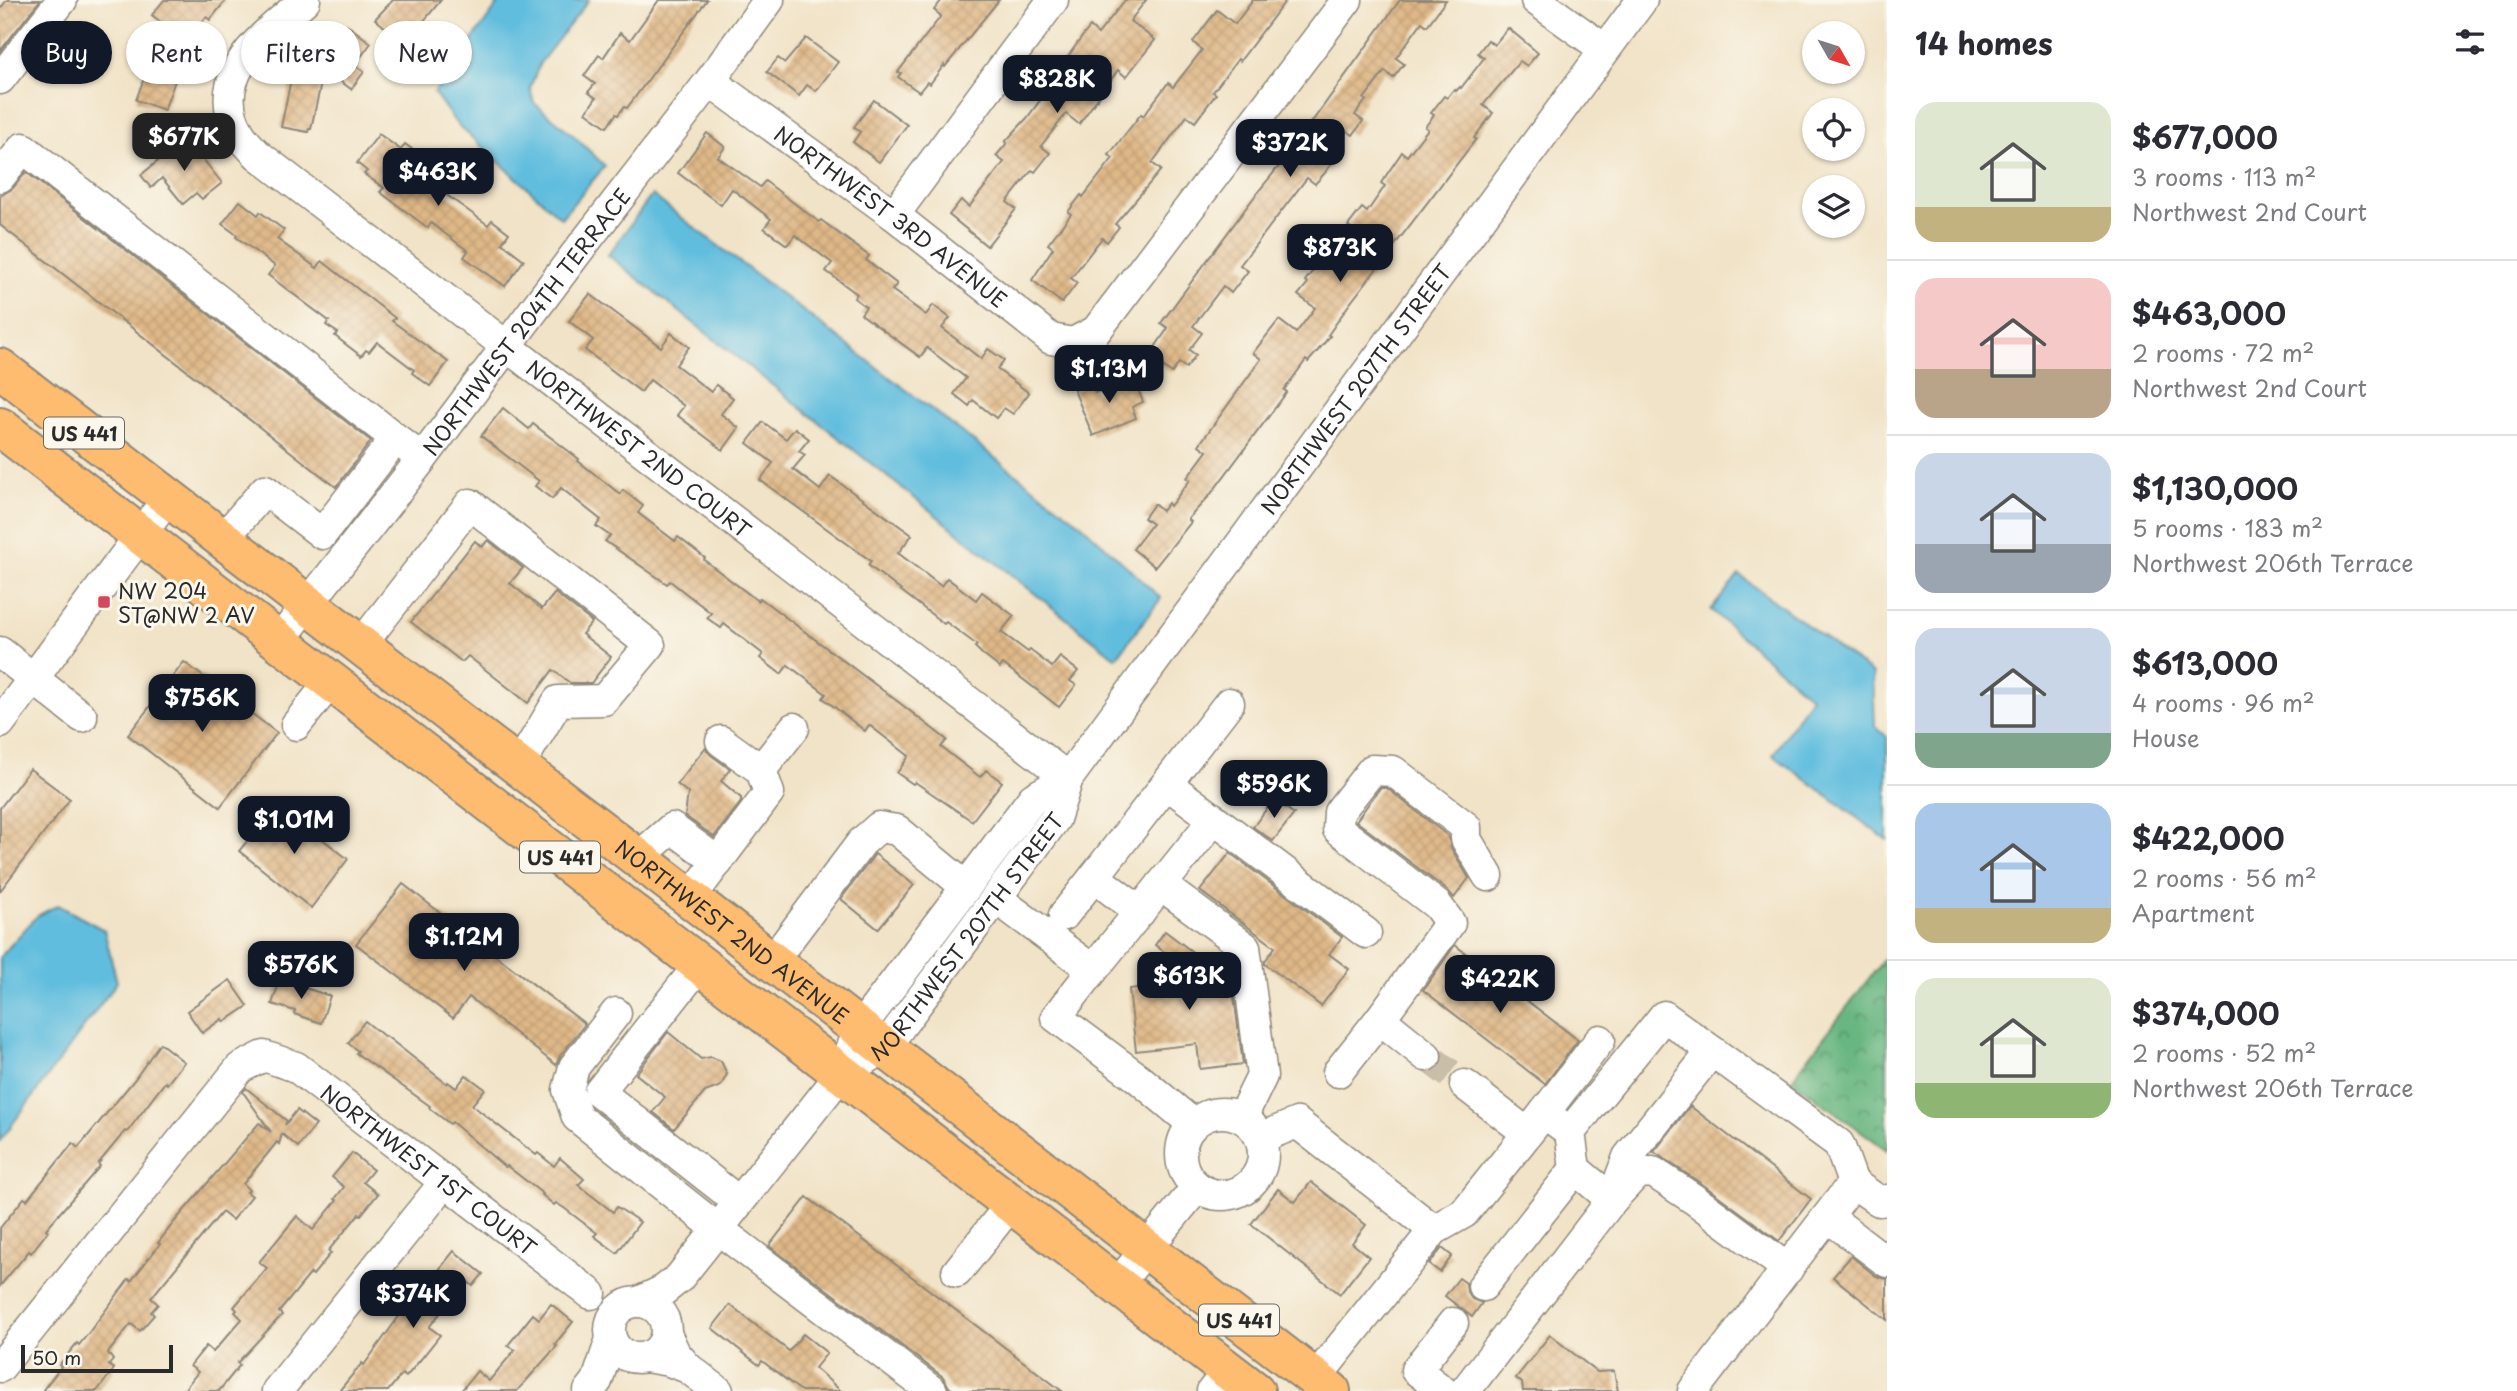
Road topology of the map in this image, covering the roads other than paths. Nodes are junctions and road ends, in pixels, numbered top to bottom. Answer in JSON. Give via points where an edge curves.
{"nodes":[{"id":1,"x":62,"y":0,"type":"edge"},
{"id":2,"x":305,"y":0,"type":"edge"},
{"id":3,"x":769,"y":0,"type":"edge"},
{"id":4,"x":1053,"y":0,"type":"edge"},
{"id":5,"x":1347,"y":0,"type":"edge"},
{"id":6,"x":1536,"y":0,"type":"edge"},
{"id":7,"x":1642,"y":0,"type":"edge"},
{"id":8,"x":1604,"y":49,"type":"junction"},
{"id":9,"x":0,"y":79,"type":"edge"},
{"id":10,"x":710,"y":81,"type":"junction"},
{"id":11,"x":0,"y":177,"type":"edge"},
{"id":12,"x":894,"y":215,"type":"junction"},
{"id":13,"x":506,"y":346,"type":"junction"},
{"id":14,"x":0,"y":368,"type":"edge"},
{"id":15,"x":0,"y":427,"type":"edge"},
{"id":16,"x":395,"y":439,"type":"junction"},
{"id":17,"x":422,"y":459,"type":"junction"},
{"id":18,"x":168,"y":498,"type":"junction"},
{"id":19,"x":139,"y":534,"type":"junction"},
{"id":20,"x":223,"y":539,"type":"junction"},
{"id":21,"x":307,"y":605,"type":"junction"},
{"id":22,"x":279,"y":641,"type":"junction"},
{"id":23,"x":361,"y":645,"type":"junction"},
{"id":24,"x":0,"y":652,"type":"edge"},
{"id":25,"x":33,"y":679,"type":"junction"},
{"id":26,"x":331,"y":681,"type":"junction"},
{"id":27,"x":1229,"y":704,"type":"dead end"},
{"id":28,"x":82,"y":718,"type":"dead end"},
{"id":29,"x":0,"y":723,"type":"edge"},
{"id":30,"x":296,"y":725,"type":"dead end"},
{"id":31,"x":794,"y":728,"type":"dead end"},
{"id":32,"x":721,"y":741,"type":"dead end"},
{"id":33,"x":519,"y":766,"type":"junction"},
{"id":34,"x":761,"y":770,"type":"junction"},
{"id":35,"x":1068,"y":778,"type":"junction"},
{"id":36,"x":1167,"y":784,"type":"junction"},
{"id":37,"x":1214,"y":820,"type":"junction"},
{"id":38,"x":639,"y":857,"type":"junction"},
{"id":39,"x":718,"y":862,"type":"junction"},
{"id":40,"x":1488,"y":876,"type":"dead end"},
{"id":41,"x":1094,"y":877,"type":"junction"},
{"id":42,"x":1161,"y":885,"type":"junction"},
{"id":43,"x":965,"y":887,"type":"junction"},
{"id":44,"x":691,"y":897,"type":"junction"},
{"id":45,"x":996,"y":898,"type":"junction"},
{"id":46,"x":1140,"y":912,"type":"junction"},
{"id":47,"x":1064,"y":915,"type":"dead end"},
{"id":48,"x":1366,"y":933,"type":"dead end"},
{"id":49,"x":773,"y":960,"type":"junction"},
{"id":50,"x":700,"y":964,"type":"junction"},
{"id":51,"x":1093,"y":970,"type":"junction"},
{"id":52,"x":616,"y":1013,"type":"dead end"},
{"id":53,"x":1380,"y":1019,"type":"junction"},
{"id":54,"x":873,"y":1037,"type":"junction"},
{"id":55,"x":1600,"y":1040,"type":"dead end"},
{"id":56,"x":1712,"y":1051,"type":"junction"},
{"id":57,"x":1426,"y":1056,"type":"tunnel mouth"},
{"id":58,"x":1338,"y":1072,"type":"dead end"},
{"id":59,"x":841,"y":1074,"type":"junction"},
{"id":60,"x":1465,"y":1085,"type":"tunnel mouth"},
{"id":61,"x":1536,"y":1123,"type":"junction"},
{"id":62,"x":1193,"y":1124,"type":"junction"},
{"id":63,"x":1251,"y":1127,"type":"junction"},
{"id":64,"x":1570,"y":1132,"type":"junction"},
{"id":65,"x":1574,"y":1169,"type":"junction"},
{"id":66,"x":446,"y":1182,"type":"junction"},
{"id":67,"x":1853,"y":1183,"type":"junction"},
{"id":68,"x":1197,"y":1187,"type":"junction"},
{"id":69,"x":1612,"y":1200,"type":"junction"},
{"id":70,"x":1887,"y":1200,"type":"edge"},
{"id":71,"x":739,"y":1202,"type":"junction"},
{"id":72,"x":1011,"y":1204,"type":"junction"},
{"id":73,"x":1828,"y":1217,"type":"junction"},
{"id":74,"x":718,"y":1229,"type":"junction"},
{"id":75,"x":1434,"y":1230,"type":"junction"},
{"id":76,"x":1146,"y":1249,"type":"junction"},
{"id":77,"x":1887,"y":1262,"type":"edge"},
{"id":78,"x":1788,"y":1269,"type":"junction"},
{"id":79,"x":957,"y":1272,"type":"dead end"},
{"id":80,"x":679,"y":1278,"type":"junction"},
{"id":81,"x":1117,"y":1285,"type":"junction"},
{"id":82,"x":1483,"y":1286,"type":"dead end"},
{"id":83,"x":591,"y":1294,"type":"junction"},
{"id":84,"x":636,"y":1302,"type":"junction"},
{"id":85,"x":1453,"y":1323,"type":"dead end"},
{"id":86,"x":666,"y":1330,"type":"junction"},
{"id":87,"x":611,"y":1334,"type":"junction"},
{"id":88,"x":641,"y":1357,"type":"junction"},
{"id":89,"x":0,"y":1367,"type":"edge"},
{"id":90,"x":688,"y":1368,"type":"junction"},
{"id":91,"x":1232,"y":1384,"type":"edge"},
{"id":92,"x":1323,"y":1385,"type":"edge"},
{"id":93,"x":593,"y":1386,"type":"edge"},
{"id":94,"x":277,"y":1391,"type":"edge"},
{"id":95,"x":718,"y":1391,"type":"edge"},
{"id":96,"x":932,"y":1391,"type":"edge"},
{"id":97,"x":1443,"y":1391,"type":"edge"},
{"id":98,"x":1465,"y":1391,"type":"edge"},
{"id":99,"x":1693,"y":1391,"type":"edge"}],
"edges":[{"from":1,"to":9,"type":"street"},
{"from":2,"to":13,"type":"street","name":"NORTHWEST 2ND COURT","via":[[253,46],[233,76],[229,105],[240,134],[258,155]]},
{"from":3,"to":10,"type":"street","name":"NORTHWEST 204TH TERRACE"},
{"from":4,"to":12,"type":"street"},
{"from":5,"to":12,"type":"street","name":"NORTHWEST 3RD AVENUE","via":[[1096,331],[1073,343],[1051,339]]},
{"from":6,"to":8,"type":"street"},
{"from":7,"to":8,"type":"street","name":"NORTHWEST 207TH STREET"},
{"from":8,"to":35,"type":"street","name":"NORTHWEST 207TH STREET"},
{"from":10,"to":12,"type":"street","name":"NORTHWEST 3RD AVENUE"},
{"from":10,"to":13,"type":"street","name":"NORTHWEST 204TH TERRACE"},
{"from":11,"to":16,"type":"street","via":[[23,148]]},
{"from":13,"to":17,"type":"street","name":"NORTHWEST 204TH TERRACE"},
{"from":13,"to":35,"type":"street","name":"NORTHWEST 2ND COURT"},
{"from":14,"to":18,"type":"main road","name":"NORTHWEST 2ND AVENUE","number":"US 441"},
{"from":15,"to":19,"type":"main road","number":"US 441"},
{"from":16,"to":17,"type":"street"},
{"from":16,"to":20,"type":"street","via":[[322,534],[265,490]]},
{"from":17,"to":21,"type":"street","name":"NORTHWEST 204TH TERRACE"},
{"from":18,"to":19,"type":"street"},
{"from":18,"to":20,"type":"main road","name":"NORTHWEST 2ND AVENUE","number":"US 441"},
{"from":19,"to":22,"type":"main road","number":"US 441"},
{"from":19,"to":25,"type":"street"},
{"from":20,"to":21,"type":"main road","name":"NORTHWEST 2ND AVENUE","number":"US 441"},
{"from":21,"to":22,"type":"street","name":"NORTHWEST 204TH TERRACE"},
{"from":21,"to":23,"type":"main road","name":"NORTHWEST 2ND AVENUE","number":"US 441"},
{"from":22,"to":26,"type":"main road","number":"US 441"},
{"from":23,"to":33,"type":"main road","name":"NORTHWEST 2ND AVENUE","number":"US 441"},
{"from":23,"to":33,"type":"street","via":[[470,504],[650,645],[604,700],[558,701]]},
{"from":24,"to":25,"type":"street"},
{"from":25,"to":28,"type":"street"},
{"from":25,"to":29,"type":"street"},
{"from":26,"to":30,"type":"street"},
{"from":26,"to":50,"type":"main road","number":"US 441"},
{"from":27,"to":36,"type":"street"},
{"from":31,"to":34,"type":"street"},
{"from":32,"to":34,"type":"street"},
{"from":33,"to":38,"type":"main road","name":"NORTHWEST 2ND AVENUE","number":"US 441"},
{"from":34,"to":39,"type":"street","via":[[769,793]]},
{"from":35,"to":43,"type":"street","name":"NORTHWEST 207TH STREET","via":[[1033,798]]},
{"from":35,"to":45,"type":"street","name":"NORTHWEST 207TH STREET","via":[[1055,819]]},
{"from":36,"to":37,"type":"street"},
{"from":36,"to":41,"type":"street"},
{"from":37,"to":42,"type":"street"},
{"from":37,"to":48,"type":"street"},
{"from":38,"to":39,"type":"street","via":[[671,828]]},
{"from":38,"to":44,"type":"main road","name":"NORTHWEST 2ND AVENUE","number":"US 441"},
{"from":39,"to":44,"type":"street"},
{"from":40,"to":53,"type":"street","via":[[1466,839],[1466,827],[1393,771],[1372,770],[1339,812],[1338,829],[1437,905],[1450,923]]},
{"from":41,"to":46,"type":"street"},
{"from":41,"to":47,"type":"street"},
{"from":42,"to":46,"type":"street"},
{"from":42,"to":63,"type":"street","via":[[1245,947],[1262,1076]]},
{"from":43,"to":49,"type":"street","via":[[897,830],[879,827],[862,842]]},
{"from":43,"to":54,"type":"street","name":"NORTHWEST 207TH STREET"},
{"from":44,"to":49,"type":"main road","name":"NORTHWEST 2ND AVENUE","number":"US 441"},
{"from":45,"to":51,"type":"street"},
{"from":45,"to":54,"type":"street","name":"NORTHWEST 207TH STREET"},
{"from":46,"to":51,"type":"street"},
{"from":49,"to":54,"type":"main road","name":"NORTHWEST 2ND AVENUE","number":"US 441"},
{"from":50,"to":59,"type":"main road","number":"US 441"},
{"from":50,"to":71,"type":"street","via":[[599,1091]]},
{"from":51,"to":62,"type":"street","via":[[1056,1017]]},
{"from":52,"to":74,"type":"street","via":[[574,1067],[568,1090],[578,1117]]},
{"from":53,"to":57,"type":"street"},
{"from":53,"to":58,"type":"street"},
{"from":54,"to":59,"type":"street","name":"NORTHWEST 207TH STREET"},
{"from":54,"to":76,"type":"main road","name":"NORTHWEST 2ND AVENUE","number":"US 441"},
{"from":55,"to":61,"type":"street"},
{"from":56,"to":64,"type":"street","via":[[1664,1016]]},
{"from":56,"to":67,"type":"street","via":[[1839,1144]]},
{"from":56,"to":69,"type":"street","via":[[1628,1157]]},
{"from":59,"to":71,"type":"street","name":"NORTHWEST 207TH STREET"},
{"from":59,"to":72,"type":"main road","number":"US 441"},
{"from":60,"to":61,"type":"street"},
{"from":61,"to":64,"type":"street"},
{"from":61,"to":75,"type":"street","via":[[1464,1213]]},
{"from":62,"to":63,"type":"street","via":[[1204,1116],[1230,1113]]},
{"from":62,"to":68,"type":"street","via":[[1181,1147],[1181,1161]]},
{"from":63,"to":68,"type":"street","via":[[1264,1151],[1256,1178],[1232,1194],[1218,1195]]},
{"from":63,"to":75,"type":"street","via":[[1297,1123]]},
{"from":64,"to":65,"type":"street"},
{"from":65,"to":69,"type":"street"},
{"from":65,"to":82,"type":"street"},
{"from":66,"to":83,"type":"street","name":"NORTHWEST 1ST COURT"},
{"from":66,"to":89,"type":"street","name":"NORTHWEST 1ST COURT","via":[[296,1066],[264,1056],[240,1068]]},
{"from":66,"to":94,"type":"street"},
{"from":67,"to":70,"type":"street","via":[[1878,1201]]},
{"from":67,"to":73,"type":"street"},
{"from":68,"to":76,"type":"street"},
{"from":69,"to":78,"type":"street","via":[[1637,1173],[1653,1172]]},
{"from":69,"to":98,"type":"street"},
{"from":71,"to":74,"type":"street","name":"NORTHWEST 207TH STREET"},
{"from":72,"to":79,"type":"street"},
{"from":72,"to":81,"type":"main road","number":"US 441"},
{"from":73,"to":77,"type":"street"},
{"from":73,"to":78,"type":"street"},
{"from":74,"to":80,"type":"street","name":"NORTHWEST 207TH STREET"},
{"from":74,"to":96,"type":"street"},
{"from":75,"to":92,"type":"street"},
{"from":76,"to":81,"type":"street"},
{"from":76,"to":92,"type":"main road","name":"NORTHWEST 2ND AVENUE","number":"US 441"},
{"from":78,"to":99,"type":"street"},
{"from":80,"to":84,"type":"street","name":"NORTHWEST 207TH STREET"},
{"from":80,"to":86,"type":"street","name":"NORTHWEST 207TH STREET"},
{"from":81,"to":91,"type":"main road","number":"US 441"},
{"from":83,"to":84,"type":"street","name":"NORTHWEST 1ST COURT"},
{"from":83,"to":87,"type":"street","name":"NORTHWEST 1ST COURT"},
{"from":84,"to":86,"type":"street","via":[[657,1309]]},
{"from":84,"to":87,"type":"street","via":[[616,1312]]},
{"from":85,"to":97,"type":"street","via":[[1416,1370]]},
{"from":86,"to":88,"type":"street","via":[[657,1350]]},
{"from":86,"to":90,"type":"street"},
{"from":87,"to":88,"type":"street","via":[[622,1353]]},
{"from":87,"to":93,"type":"street"},
{"from":88,"to":90,"type":"street"},
{"from":88,"to":93,"type":"street","via":[[614,1368]]},
{"from":90,"to":95,"type":"street"}]}
